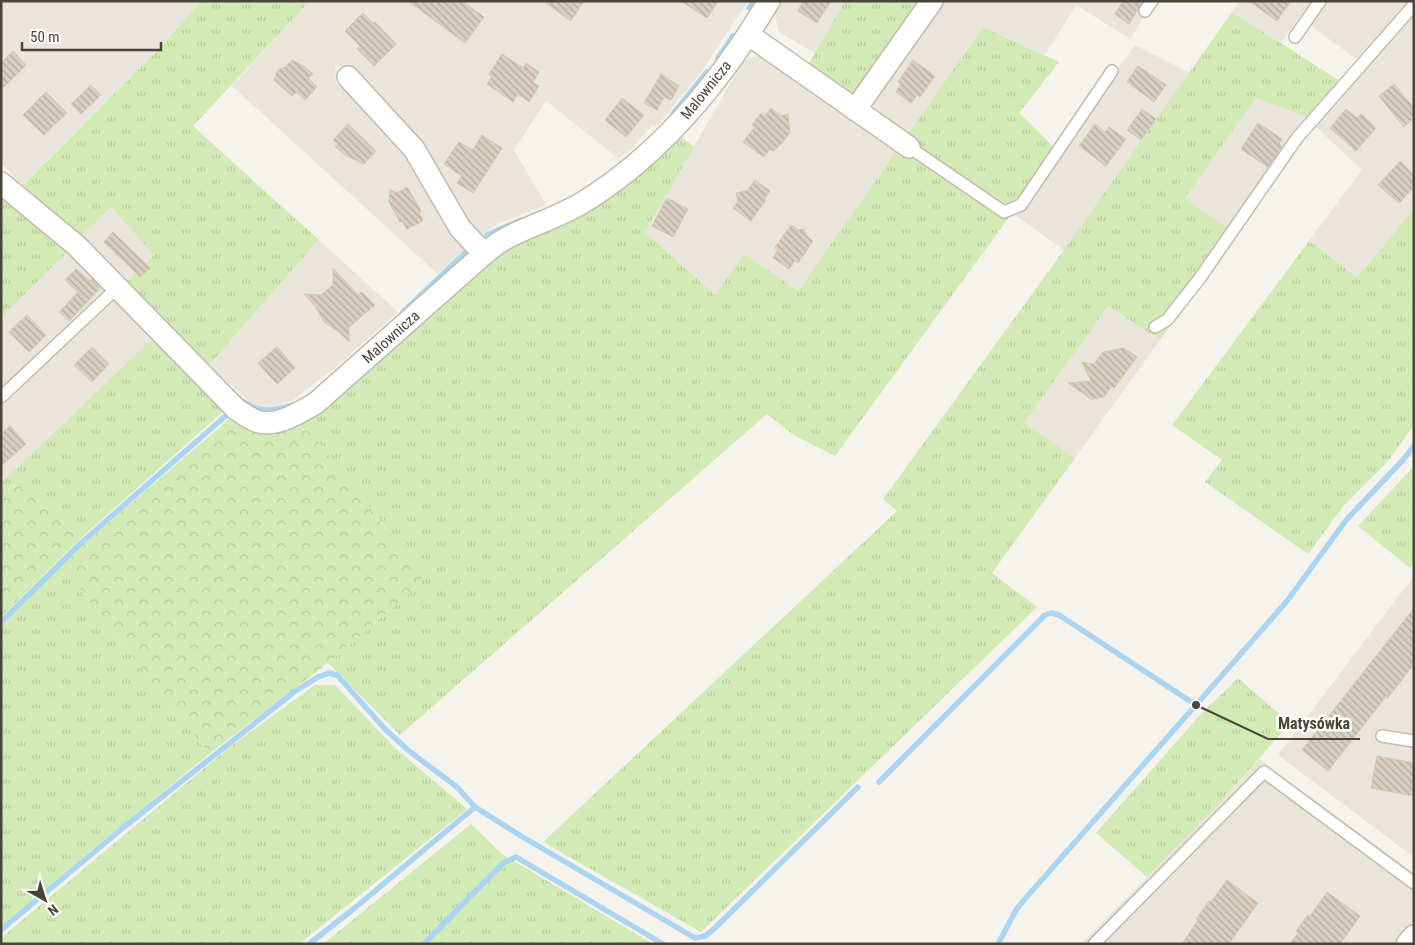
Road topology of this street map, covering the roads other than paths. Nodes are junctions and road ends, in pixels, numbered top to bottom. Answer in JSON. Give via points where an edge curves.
{"nodes":[{"id":1,"x":769,"y":1,"type":"edge"},
{"id":2,"x":932,"y":1,"type":"edge"},
{"id":3,"x":1320,"y":1,"type":"edge"},
{"id":4,"x":1414,"y":5,"type":"edge"},
{"id":5,"x":749,"y":35,"type":"junction"},
{"id":6,"x":1294,"y":37,"type":"dead end"},
{"id":7,"x":1112,"y":71,"type":"dead end"},
{"id":8,"x":348,"y":77,"type":"dead end"},
{"id":9,"x":855,"y":110,"type":"junction"},
{"id":10,"x":909,"y":147,"type":"joint"},
{"id":11,"x":1,"y":183,"type":"edge"},
{"id":12,"x":484,"y":254,"type":"junction"},
{"id":13,"x":117,"y":288,"type":"junction"},
{"id":14,"x":1155,"y":327,"type":"dead end"},
{"id":15,"x":1,"y":397,"type":"edge"},
{"id":16,"x":1382,"y":736,"type":"dead end"},
{"id":17,"x":1414,"y":741,"type":"edge"},
{"id":18,"x":1414,"y":884,"type":"edge"},
{"id":19,"x":1414,"y":936,"type":"edge"},
{"id":20,"x":1097,"y":943,"type":"edge"},
{"id":21,"x":1407,"y":944,"type":"edge"}],
"edges":[{"from":1,"to":5,"type":"street","name":"Malownicza"},
{"from":2,"to":9,"type":"street"},
{"from":3,"to":6,"type":"lane"},
{"from":4,"to":14,"type":"lane","via":[[1297,138],[1200,278],[1167,320]]},
{"from":5,"to":9,"type":"street"},
{"from":5,"to":12,"type":"street","name":"Malownicza","via":[[693,109],[645,156],[606,188],[580,204],[502,241]]},
{"from":7,"to":10,"type":"lane","via":[[1021,205],[1004,212]]},
{"from":8,"to":12,"type":"street","via":[[414,149],[460,228]]},
{"from":9,"to":10,"type":"street"},
{"from":11,"to":13,"type":"street","name":"Malownicza","via":[[77,246]]},
{"from":12,"to":13,"type":"street","name":"Malownicza","via":[[316,403],[298,414],[270,422],[257,422],[236,409]]},
{"from":13,"to":15,"type":"lane"},
{"from":16,"to":17,"type":"lane"},
{"from":18,"to":20,"type":"lane","via":[[1264,772]]},
{"from":19,"to":21,"type":"street"}]}
